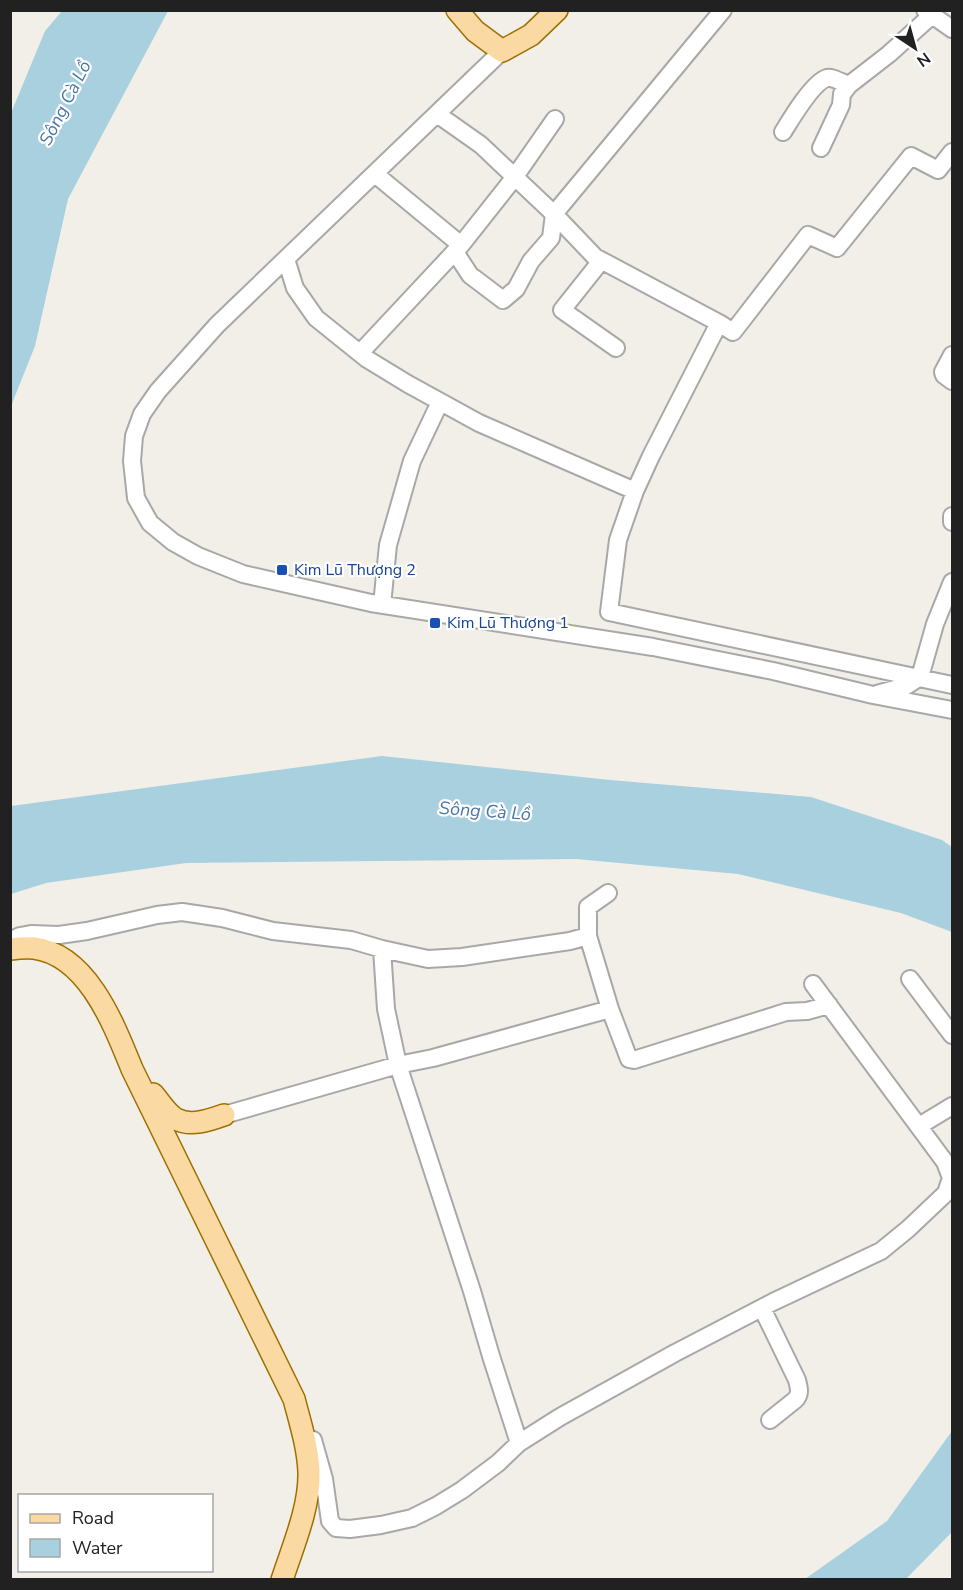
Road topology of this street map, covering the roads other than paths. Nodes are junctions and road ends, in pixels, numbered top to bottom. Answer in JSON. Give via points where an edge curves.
{"nodes":[{"id":1,"x":457,"y":10,"type":"edge"},
{"id":2,"x":557,"y":10,"type":"edge"},
{"id":3,"x":723,"y":10,"type":"edge"},
{"id":4,"x":928,"y":13,"type":"edge"},
{"id":5,"x":952,"y":29,"type":"edge"},
{"id":6,"x":502,"y":51,"type":"junction"},
{"id":7,"x":849,"y":85,"type":"junction"},
{"id":8,"x":437,"y":114,"type":"junction"},
{"id":9,"x":555,"y":119,"type":"dead end"},
{"id":10,"x":783,"y":132,"type":"dead end"},
{"id":11,"x":821,"y":148,"type":"dead end"},
{"id":12,"x":952,"y":152,"type":"edge"},
{"id":13,"x":375,"y":174,"type":"junction"},
{"id":14,"x":514,"y":178,"type":"junction"},
{"id":15,"x":554,"y":214,"type":"junction"},
{"id":16,"x":458,"y":248,"type":"junction"},
{"id":17,"x":286,"y":259,"type":"junction"},
{"id":18,"x":601,"y":261,"type":"junction"},
{"id":19,"x":719,"y":323,"type":"junction"},
{"id":20,"x":616,"y":348,"type":"dead end"},
{"id":21,"x":360,"y":354,"type":"junction"},
{"id":22,"x":952,"y":355,"type":"edge"},
{"id":23,"x":952,"y":381,"type":"edge"},
{"id":24,"x":440,"y":402,"type":"junction"},
{"id":25,"x":636,"y":492,"type":"junction"},
{"id":26,"x":952,"y":516,"type":"edge"},
{"id":27,"x":952,"y":522,"type":"edge"},
{"id":28,"x":952,"y":583,"type":"edge"},
{"id":29,"x":382,"y":604,"type":"junction"},
{"id":30,"x":609,"y":612,"type":"junction"},
{"id":31,"x":653,"y":647,"type":"junction"},
{"id":32,"x":920,"y":677,"type":"junction"},
{"id":33,"x":952,"y":685,"type":"edge"},
{"id":34,"x":873,"y":695,"type":"junction"},
{"id":35,"x":952,"y":710,"type":"edge"},
{"id":36,"x":608,"y":893,"type":"dead end"},
{"id":37,"x":588,"y":936,"type":"junction"},
{"id":38,"x":10,"y":941,"type":"edge"},
{"id":39,"x":10,"y":949,"type":"edge"},
{"id":40,"x":382,"y":949,"type":"junction"},
{"id":41,"x":909,"y":979,"type":"dead end"},
{"id":42,"x":813,"y":984,"type":"dead end"},
{"id":43,"x":829,"y":1005,"type":"junction"},
{"id":44,"x":610,"y":1009,"type":"junction"},
{"id":45,"x":952,"y":1035,"type":"edge"},
{"id":46,"x":398,"y":1065,"type":"junction"},
{"id":47,"x":132,"y":1069,"type":"junction"},
{"id":48,"x":952,"y":1106,"type":"edge"},
{"id":49,"x":224,"y":1115,"type":"joint"},
{"id":50,"x":919,"y":1125,"type":"junction"},
{"id":51,"x":762,"y":1308,"type":"junction"},
{"id":52,"x":294,"y":1399,"type":"junction"},
{"id":53,"x":770,"y":1420,"type":"dead end"},
{"id":54,"x":519,"y":1443,"type":"junction"},
{"id":55,"x":282,"y":1580,"type":"edge"}],
"edges":[{"from":1,"to":6,"type":"main road","via":[[475,31]]},
{"from":2,"to":6,"type":"main road","via":[[531,35]]},
{"from":3,"to":15,"type":"street"},
{"from":4,"to":5,"type":"street"},
{"from":4,"to":7,"type":"street","via":[[890,54]]},
{"from":6,"to":8,"type":"street"},
{"from":7,"to":10,"type":"street","via":[[828,77],[818,83]]},
{"from":7,"to":11,"type":"street"},
{"from":8,"to":13,"type":"street"},
{"from":8,"to":14,"type":"street","via":[[481,145]]},
{"from":9,"to":14,"type":"street"},
{"from":12,"to":19,"type":"street","via":[[938,170],[911,156],[837,248],[808,235],[733,333]]},
{"from":13,"to":16,"type":"street"},
{"from":13,"to":17,"type":"street"},
{"from":14,"to":15,"type":"street"},
{"from":14,"to":16,"type":"street"},
{"from":15,"to":16,"type":"street","via":[[551,238],[531,261],[516,289],[503,300],[470,275]]},
{"from":15,"to":18,"type":"street"},
{"from":16,"to":21,"type":"street"},
{"from":17,"to":21,"type":"street","via":[[295,288],[316,318]]},
{"from":17,"to":29,"type":"street","via":[[217,325],[142,414],[134,436],[132,461],[136,498],[150,523],[172,542],[198,556],[243,574]]},
{"from":18,"to":19,"type":"street"},
{"from":18,"to":20,"type":"street","via":[[562,310]]},
{"from":19,"to":25,"type":"street"},
{"from":21,"to":24,"type":"street"},
{"from":22,"to":23,"type":"street","via":[[943,372]]},
{"from":24,"to":25,"type":"street"},
{"from":24,"to":29,"type":"street","via":[[412,461],[388,545]]},
{"from":25,"to":30,"type":"street","via":[[618,540]]},
{"from":26,"to":27,"type":"street"},
{"from":28,"to":32,"type":"street"},
{"from":29,"to":31,"type":"street"},
{"from":30,"to":31,"type":"street"},
{"from":30,"to":32,"type":"street"},
{"from":31,"to":34,"type":"street"},
{"from":32,"to":33,"type":"street"},
{"from":32,"to":34,"type":"street","via":[[906,686]]},
{"from":34,"to":35,"type":"street"},
{"from":36,"to":37,"type":"street","via":[[588,907]]},
{"from":37,"to":40,"type":"street","via":[[462,957],[428,959]]},
{"from":37,"to":44,"type":"street"},
{"from":38,"to":40,"type":"street","via":[[31,934],[87,931],[182,912],[273,931],[351,940]]},
{"from":39,"to":47,"type":"main road","via":[[34,948],[71,963],[91,986]]},
{"from":40,"to":46,"type":"street","via":[[386,1009]]},
{"from":41,"to":45,"type":"street"},
{"from":42,"to":43,"type":"street"},
{"from":43,"to":44,"type":"street","via":[[786,1012],[634,1060],[627,1055]]},
{"from":43,"to":50,"type":"street"},
{"from":44,"to":46,"type":"street"},
{"from":46,"to":49,"type":"street"},
{"from":46,"to":54,"type":"street"},
{"from":47,"to":49,"type":"main road","via":[[177,1119],[205,1121]]},
{"from":47,"to":52,"type":"main road"},
{"from":48,"to":50,"type":"street"},
{"from":50,"to":51,"type":"street","via":[[945,1162],[951,1178],[946,1193],[881,1251]]},
{"from":51,"to":53,"type":"street","via":[[797,1380],[799,1392]]},
{"from":51,"to":54,"type":"street"},
{"from":52,"to":54,"type":"street","via":[[313,1438],[330,1521],[336,1528],[412,1518],[462,1490]]},
{"from":52,"to":55,"type":"main road","via":[[309,1472],[307,1495]]}]}
